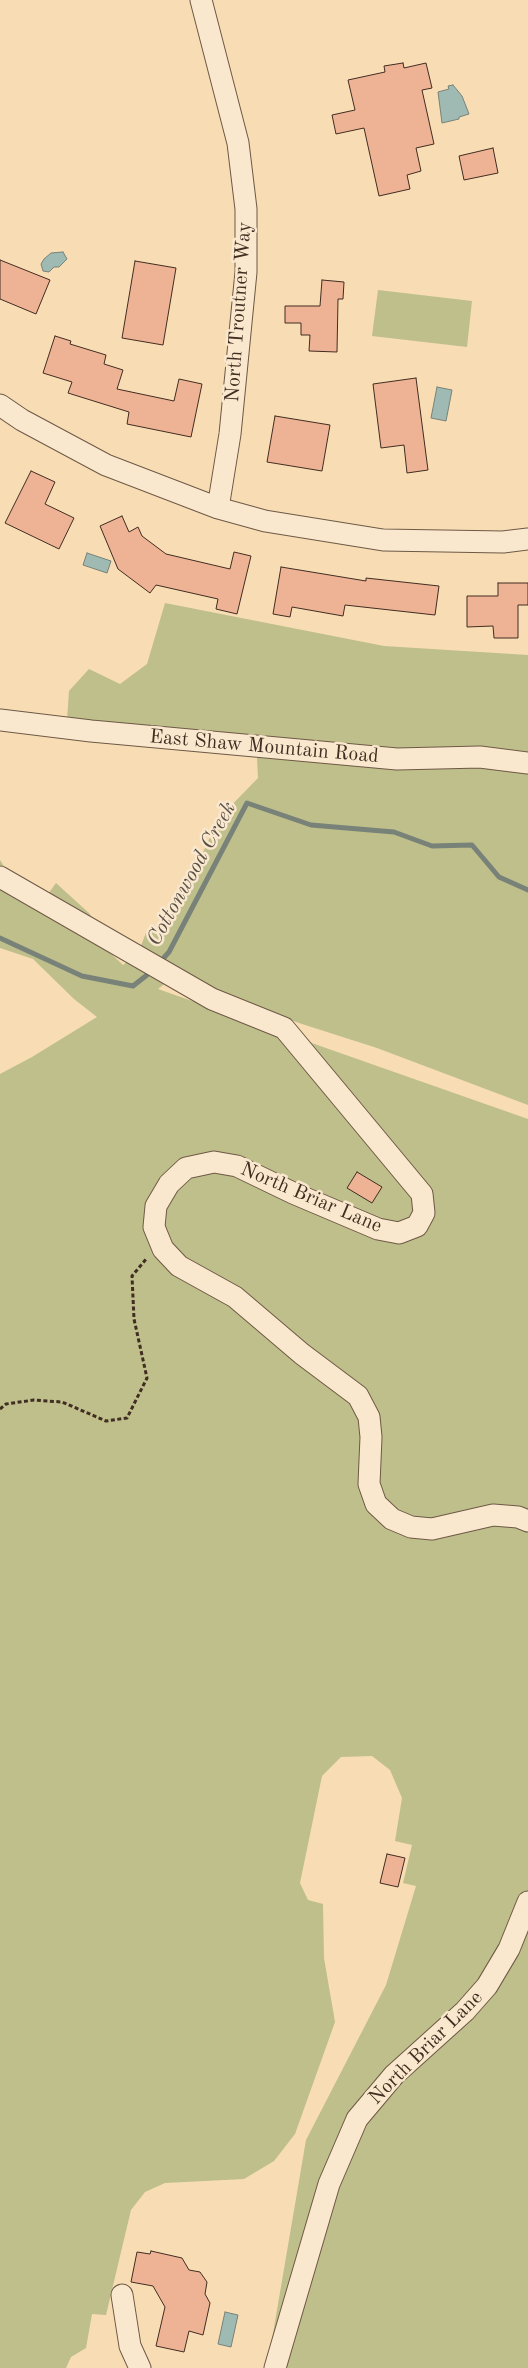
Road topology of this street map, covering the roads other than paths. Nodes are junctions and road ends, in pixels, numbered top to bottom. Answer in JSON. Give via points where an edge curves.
{"nodes":[{"id":1,"x":201,"y":0,"type":"edge"},
{"id":2,"x":0,"y":405,"type":"edge"},
{"id":3,"x":218,"y":508,"type":"junction"},
{"id":4,"x":528,"y":539,"type":"edge"},
{"id":5,"x":0,"y":720,"type":"edge"},
{"id":6,"x":528,"y":763,"type":"edge"},
{"id":7,"x":0,"y":877,"type":"edge"},
{"id":8,"x":528,"y":1521,"type":"edge"},
{"id":9,"x":528,"y":1902,"type":"edge"},
{"id":10,"x":122,"y":2295,"type":"dead end"},
{"id":11,"x":140,"y":2368,"type":"edge"},
{"id":12,"x":275,"y":2368,"type":"edge"}],
"edges":[{"from":1,"to":3,"type":"street","name":"North Troutner Way","via":[[238,143],[246,210],[246,272],[230,434]]},
{"from":2,"to":3,"type":"street","via":[[106,465]]},
{"from":3,"to":4,"type":"street","via":[[265,521],[384,540],[503,542]]},
{"from":5,"to":6,"type":"street","name":"East Shaw Mountain Road","via":[[387,759],[480,757]]},
{"from":7,"to":8,"type":"street","name":"North Briar Lane","via":[[212,999],[284,1028],[422,1194],[424,1213],[417,1226],[399,1233],[378,1229],[237,1166],[214,1162],[186,1168],[169,1184],[156,1206],[154,1227],[163,1249],[180,1266],[235,1297],[358,1396],[369,1417],[369,1484],[376,1504],[392,1519],[411,1527],[432,1529],[494,1515]]},
{"from":9,"to":12,"type":"street","name":"North Briar Lane","via":[[488,1986],[394,2075],[357,2120],[329,2184]]},
{"from":10,"to":11,"type":"street","via":[[130,2346]]}]}
